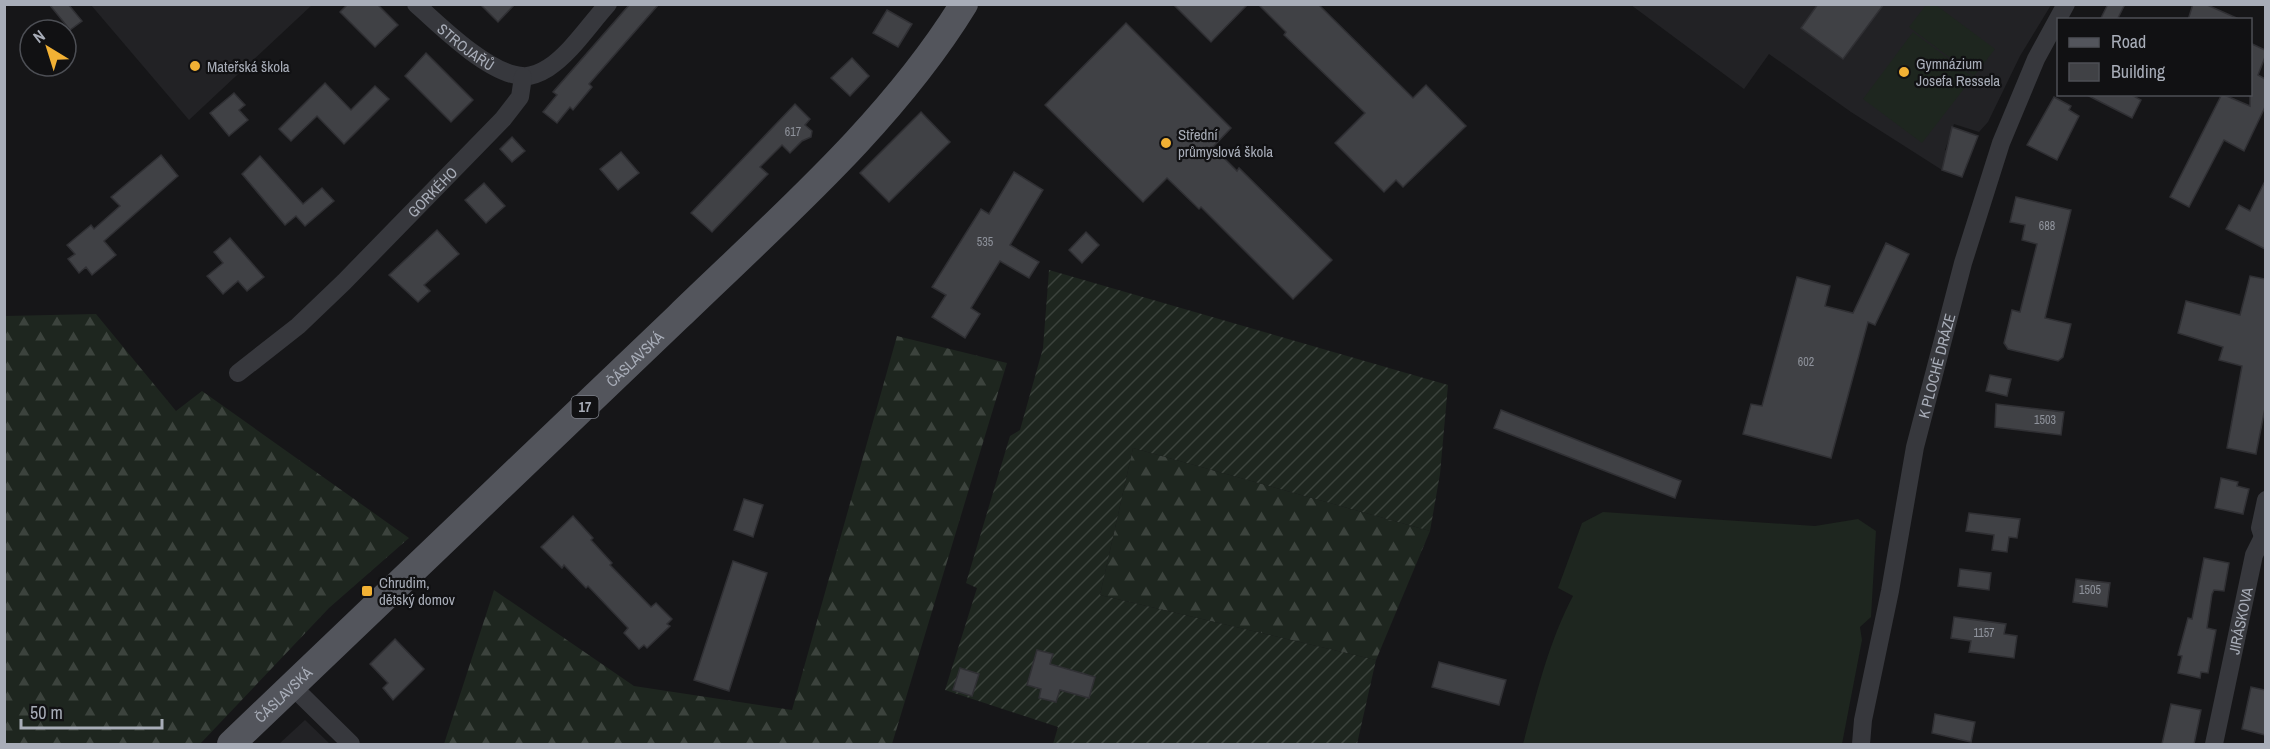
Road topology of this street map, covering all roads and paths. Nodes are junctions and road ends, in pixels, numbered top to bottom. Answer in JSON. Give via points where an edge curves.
{"nodes":[{"id":1,"x":416,"y":4,"type":"edge"},
{"id":2,"x":608,"y":4,"type":"edge"},
{"id":3,"x":964,"y":4,"type":"edge"},
{"id":4,"x":2066,"y":4,"type":"edge"},
{"id":5,"x":2058,"y":18,"type":"edge"},
{"id":6,"x":2057,"y":20,"type":"edge"},
{"id":7,"x":523,"y":77,"type":"junction"},
{"id":8,"x":238,"y":373,"type":"dead end"},
{"id":9,"x":2265,"y":500,"type":"edge"},
{"id":10,"x":2264,"y":538,"type":"edge"},
{"id":11,"x":292,"y":686,"type":"junction"},
{"id":12,"x":231,"y":744,"type":"edge"},
{"id":13,"x":351,"y":744,"type":"edge"},
{"id":14,"x":1861,"y":744,"type":"edge"},
{"id":15,"x":2214,"y":744,"type":"edge"}],
"edges":[{"from":1,"to":7,"type":"street","name":"STROJAŘŮ","via":[[490,63]]},
{"from":2,"to":7,"type":"street","via":[[554,63],[537,74]]},
{"from":3,"to":11,"type":"main road","name":"ČÁSLAVSKÁ","number":"17","via":[[919,71],[842,155]]},
{"from":4,"to":5,"type":"street","name":"K PLOCHÉ DRÁZE"},
{"from":6,"to":14,"type":"street","name":"K PLOCHÉ DRÁZE","via":[[2036,58],[2001,143],[1966,252],[1916,447]]},
{"from":7,"to":8,"type":"street","name":"GORKÉHO","via":[[520,97],[503,119],[344,282],[298,326]]},
{"from":9,"to":10,"type":"street","name":"JIRÁSKOVA","via":[[2260,528]]},
{"from":10,"to":15,"type":"street","name":"JIRÁSKOVA","via":[[2254,555]]},
{"from":11,"to":12,"type":"main road","name":"ČÁSLAVSKÁ","number":"17"},
{"from":11,"to":13,"type":"street"}]}
